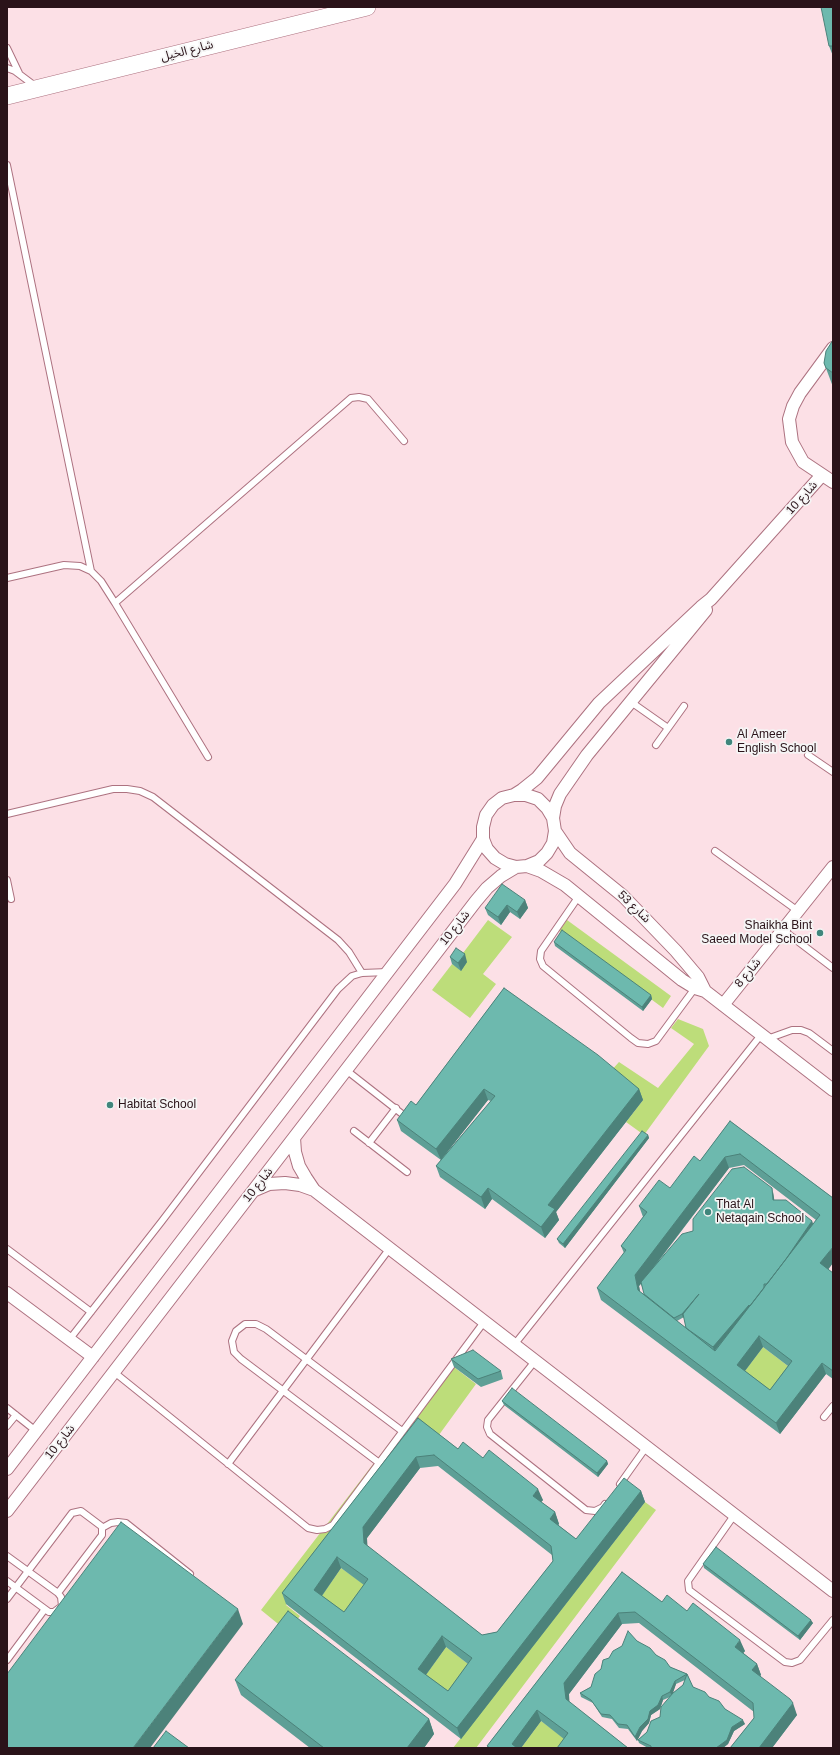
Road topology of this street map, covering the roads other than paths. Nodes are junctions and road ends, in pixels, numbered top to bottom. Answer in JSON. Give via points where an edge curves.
{"nodes":[{"id":1,"x":367,"y":7,"type":"edge"},
{"id":2,"x":7,"y":48,"type":"edge"},
{"id":3,"x":7,"y":68,"type":"edge"},
{"id":4,"x":20,"y":74,"type":"junction"},
{"id":5,"x":38,"y":88,"type":"junction"},
{"id":6,"x":7,"y":96,"type":"edge"},
{"id":7,"x":7,"y":165,"type":"edge"},
{"id":8,"x":833,"y":348,"type":"edge"},
{"id":9,"x":404,"y":441,"type":"dead end"},
{"id":10,"x":822,"y":475,"type":"junction"},
{"id":11,"x":833,"y":482,"type":"edge"},
{"id":12,"x":91,"y":571,"type":"junction"},
{"id":13,"x":7,"y":578,"type":"edge"},
{"id":14,"x":711,"y":599,"type":"junction"},
{"id":15,"x":115,"y":603,"type":"junction"},
{"id":16,"x":620,"y":684,"type":"junction"},
{"id":17,"x":633,"y":700,"type":"junction"},
{"id":18,"x":684,"y":706,"type":"dead end"},
{"id":19,"x":668,"y":728,"type":"junction"},
{"id":20,"x":656,"y":745,"type":"dead end"},
{"id":21,"x":808,"y":755,"type":"dead end"},
{"id":22,"x":208,"y":757,"type":"dead end"},
{"id":23,"x":833,"y":772,"type":"edge"},
{"id":24,"x":514,"y":795,"type":"junction"},
{"id":25,"x":7,"y":814,"type":"edge"},
{"id":26,"x":553,"y":818,"type":"junction"},
{"id":27,"x":556,"y":831,"type":"junction"},
{"id":28,"x":483,"y":838,"type":"junction"},
{"id":29,"x":716,"y":851,"type":"dead end"},
{"id":30,"x":521,"y":867,"type":"junction"},
{"id":31,"x":833,"y":867,"type":"edge"},
{"id":32,"x":7,"y":880,"type":"edge"},
{"id":33,"x":580,"y":896,"type":"junction"},
{"id":34,"x":11,"y":899,"type":"dead end"},
{"id":35,"x":798,"y":911,"type":"junction"},
{"id":36,"x":783,"y":930,"type":"junction"},
{"id":37,"x":833,"y":968,"type":"edge"},
{"id":38,"x":388,"y":972,"type":"junction"},
{"id":39,"x":362,"y":973,"type":"junction"},
{"id":40,"x":700,"y":989,"type":"junction"},
{"id":41,"x":723,"y":1005,"type":"junction"},
{"id":42,"x":764,"y":1037,"type":"junction"},
{"id":43,"x":833,"y":1052,"type":"edge"},
{"id":44,"x":346,"y":1070,"type":"junction"},
{"id":45,"x":833,"y":1090,"type":"edge"},
{"id":46,"x":396,"y":1108,"type":"junction"},
{"id":47,"x":406,"y":1116,"type":"edge"},
{"id":48,"x":354,"y":1131,"type":"dead end"},
{"id":49,"x":294,"y":1138,"type":"junction"},
{"id":50,"x":369,"y":1143,"type":"junction"},
{"id":51,"x":407,"y":1172,"type":"dead end"},
{"id":52,"x":255,"y":1190,"type":"junction"},
{"id":53,"x":314,"y":1190,"type":"junction"},
{"id":54,"x":390,"y":1248,"type":"junction"},
{"id":55,"x":7,"y":1249,"type":"edge"},
{"id":56,"x":7,"y":1293,"type":"edge"},
{"id":57,"x":91,"y":1312,"type":"junction"},
{"id":58,"x":484,"y":1322,"type":"junction"},
{"id":59,"x":69,"y":1340,"type":"junction"},
{"id":60,"x":514,"y":1345,"type":"junction"},
{"id":61,"x":93,"y":1357,"type":"junction"},
{"id":62,"x":306,"y":1359,"type":"junction"},
{"id":63,"x":535,"y":1361,"type":"junction"},
{"id":64,"x":114,"y":1372,"type":"junction"},
{"id":65,"x":283,"y":1390,"type":"junction"},
{"id":66,"x":833,"y":1406,"type":"edge"},
{"id":67,"x":7,"y":1408,"type":"edge"},
{"id":68,"x":16,"y":1415,"type":"junction"},
{"id":69,"x":824,"y":1417,"type":"dead end"},
{"id":70,"x":7,"y":1426,"type":"edge"},
{"id":71,"x":36,"y":1431,"type":"junction"},
{"id":72,"x":402,"y":1431,"type":"junction"},
{"id":73,"x":647,"y":1446,"type":"junction"},
{"id":74,"x":378,"y":1462,"type":"junction"},
{"id":75,"x":228,"y":1464,"type":"junction"},
{"id":76,"x":7,"y":1468,"type":"edge"},
{"id":77,"x":618,"y":1487,"type":"edge"},
{"id":78,"x":608,"y":1500,"type":"edge"},
{"id":79,"x":7,"y":1511,"type":"edge"},
{"id":80,"x":735,"y":1514,"type":"junction"},
{"id":81,"x":102,"y":1528,"type":"junction"},
{"id":82,"x":7,"y":1556,"type":"edge"},
{"id":83,"x":28,"y":1571,"type":"junction"},
{"id":84,"x":198,"y":1580,"type":"edge"},
{"id":85,"x":7,"y":1581,"type":"edge"},
{"id":86,"x":16,"y":1587,"type":"junction"},
{"id":87,"x":833,"y":1591,"type":"edge"},
{"id":88,"x":58,"y":1593,"type":"junction"},
{"id":89,"x":7,"y":1599,"type":"edge"},
{"id":90,"x":45,"y":1609,"type":"junction"},
{"id":91,"x":833,"y":1620,"type":"edge"},
{"id":92,"x":7,"y":1660,"type":"edge"}],
"edges":[{"from":1,"to":5,"type":"street","name":"شارع الخيل"},
{"from":2,"to":4,"type":"lane"},
{"from":3,"to":4,"type":"lane"},
{"from":4,"to":5,"type":"lane"},
{"from":5,"to":6,"type":"street","name":"شارع الخيل"},
{"from":7,"to":12,"type":"lane"},
{"from":8,"to":10,"type":"street","name":"شارع 10","via":[[800,393],[789,419],[792,442],[803,462]]},
{"from":9,"to":15,"type":"lane","via":[[368,399],[359,396],[351,398]]},
{"from":10,"to":11,"type":"street"},
{"from":10,"to":14,"type":"street","name":"شارع 10"},
{"from":12,"to":13,"type":"lane","via":[[80,566],[64,565]]},
{"from":12,"to":15,"type":"lane"},
{"from":14,"to":16,"type":"street","name":"شارع 10"},
{"from":14,"to":17,"type":"street","name":"شارع 10","via":[[702,617]]},
{"from":15,"to":22,"type":"lane"},
{"from":16,"to":17,"type":"street","via":[[631,687],[634,691]]},
{"from":16,"to":24,"type":"street","name":"شارع 10","via":[[587,716],[543,771]]},
{"from":17,"to":19,"type":"lane"},
{"from":17,"to":26,"type":"street","name":"شارع 10","via":[[587,755],[560,794]]},
{"from":18,"to":19,"type":"lane"},
{"from":19,"to":20,"type":"lane"},
{"from":21,"to":23,"type":"lane"},
{"from":24,"to":26,"type":"street","via":[[526,795],[538,800]]},
{"from":24,"to":28,"type":"street","via":[[502,798],[493,805],[486,815]]},
{"from":25,"to":39,"type":"lane","via":[[113,790],[140,791],[163,804],[338,940]]},
{"from":26,"to":27,"type":"street"},
{"from":27,"to":30,"type":"street","via":[[548,853],[538,861]]},
{"from":27,"to":40,"type":"street","name":"شارع 53","via":[[570,853],[623,896],[676,951],[698,978]]},
{"from":28,"to":30,"type":"street","via":[[487,849],[495,858],[505,864]]},
{"from":28,"to":38,"type":"street","via":[[455,884]]},
{"from":29,"to":35,"type":"lane"},
{"from":30,"to":33,"type":"street","name":"شارع 53","via":[[553,877]]},
{"from":30,"to":44,"type":"street","name":"شارع 10","via":[[501,876],[476,901]]},
{"from":31,"to":35,"type":"street","name":"شارع 8"},
{"from":32,"to":34,"type":"lane"},
{"from":33,"to":40,"type":"street","name":"شارع 53","via":[[682,980]]},
{"from":33,"to":40,"type":"lane","via":[[541,951],[540,959],[543,966],[631,1038],[638,1043],[648,1044],[656,1041]]},
{"from":35,"to":36,"type":"street","name":"شارع 8"},
{"from":36,"to":37,"type":"lane"},
{"from":36,"to":41,"type":"street","name":"شارع 8"},
{"from":38,"to":39,"type":"lane"},
{"from":38,"to":61,"type":"street"},
{"from":39,"to":57,"type":"lane","via":[[352,976],[338,989]]},
{"from":40,"to":41,"type":"street","name":"شارع 53"},
{"from":41,"to":42,"type":"street","name":"شارع 53"},
{"from":42,"to":43,"type":"lane","via":[[801,1030],[809,1033]]},
{"from":42,"to":45,"type":"street","name":"شارع 53"},
{"from":42,"to":60,"type":"lane"},
{"from":44,"to":46,"type":"lane"},
{"from":44,"to":49,"type":"street","name":"شارع 10"},
{"from":46,"to":47,"type":"lane"},
{"from":46,"to":50,"type":"lane"},
{"from":48,"to":50,"type":"lane"},
{"from":49,"to":52,"type":"street","name":"شارع 10"},
{"from":49,"to":53,"type":"street","via":[[299,1166]]},
{"from":50,"to":51,"type":"lane"},
{"from":52,"to":53,"type":"street","via":[[269,1184],[285,1183],[300,1184]]},
{"from":52,"to":64,"type":"street","name":"شارع 10"},
{"from":53,"to":54,"type":"street"},
{"from":54,"to":58,"type":"street"},
{"from":54,"to":62,"type":"lane"},
{"from":55,"to":57,"type":"lane"},
{"from":56,"to":59,"type":"street"},
{"from":57,"to":59,"type":"lane"},
{"from":58,"to":60,"type":"street"},
{"from":58,"to":72,"type":"lane"},
{"from":59,"to":61,"type":"street"},
{"from":60,"to":63,"type":"street"},
{"from":61,"to":71,"type":"street"},
{"from":62,"to":65,"type":"lane"},
{"from":62,"to":65,"type":"lane","via":[[256,1324],[245,1324],[236,1331],[232,1341],[234,1352]]},
{"from":62,"to":72,"type":"lane"},
{"from":63,"to":73,"type":"street"},
{"from":63,"to":78,"type":"lane","via":[[488,1420],[490,1434],[586,1510],[603,1507]]},
{"from":64,"to":75,"type":"lane"},
{"from":64,"to":79,"type":"street","name":"شارع 10"},
{"from":65,"to":74,"type":"lane"},
{"from":65,"to":75,"type":"lane"},
{"from":66,"to":69,"type":"lane"},
{"from":67,"to":68,"type":"lane"},
{"from":68,"to":70,"type":"lane"},
{"from":68,"to":71,"type":"lane"},
{"from":71,"to":76,"type":"street"},
{"from":72,"to":74,"type":"lane"},
{"from":73,"to":77,"type":"lane"},
{"from":73,"to":80,"type":"street"},
{"from":74,"to":75,"type":"lane","via":[[333,1525],[317,1530],[308,1528]]},
{"from":80,"to":87,"type":"street"},
{"from":80,"to":91,"type":"lane","via":[[688,1581],[689,1590],[785,1662],[800,1660]]},
{"from":81,"to":83,"type":"lane","via":[[81,1511],[72,1513]]},
{"from":81,"to":84,"type":"lane","via":[[110,1523],[126,1523]]},
{"from":81,"to":88,"type":"lane","via":[[102,1535]]},
{"from":82,"to":83,"type":"lane"},
{"from":83,"to":86,"type":"lane"},
{"from":83,"to":88,"type":"lane"},
{"from":85,"to":86,"type":"lane"},
{"from":86,"to":89,"type":"lane"},
{"from":86,"to":90,"type":"lane"},
{"from":88,"to":90,"type":"lane","via":[[62,1606],[54,1612]]},
{"from":90,"to":92,"type":"lane"}]}
